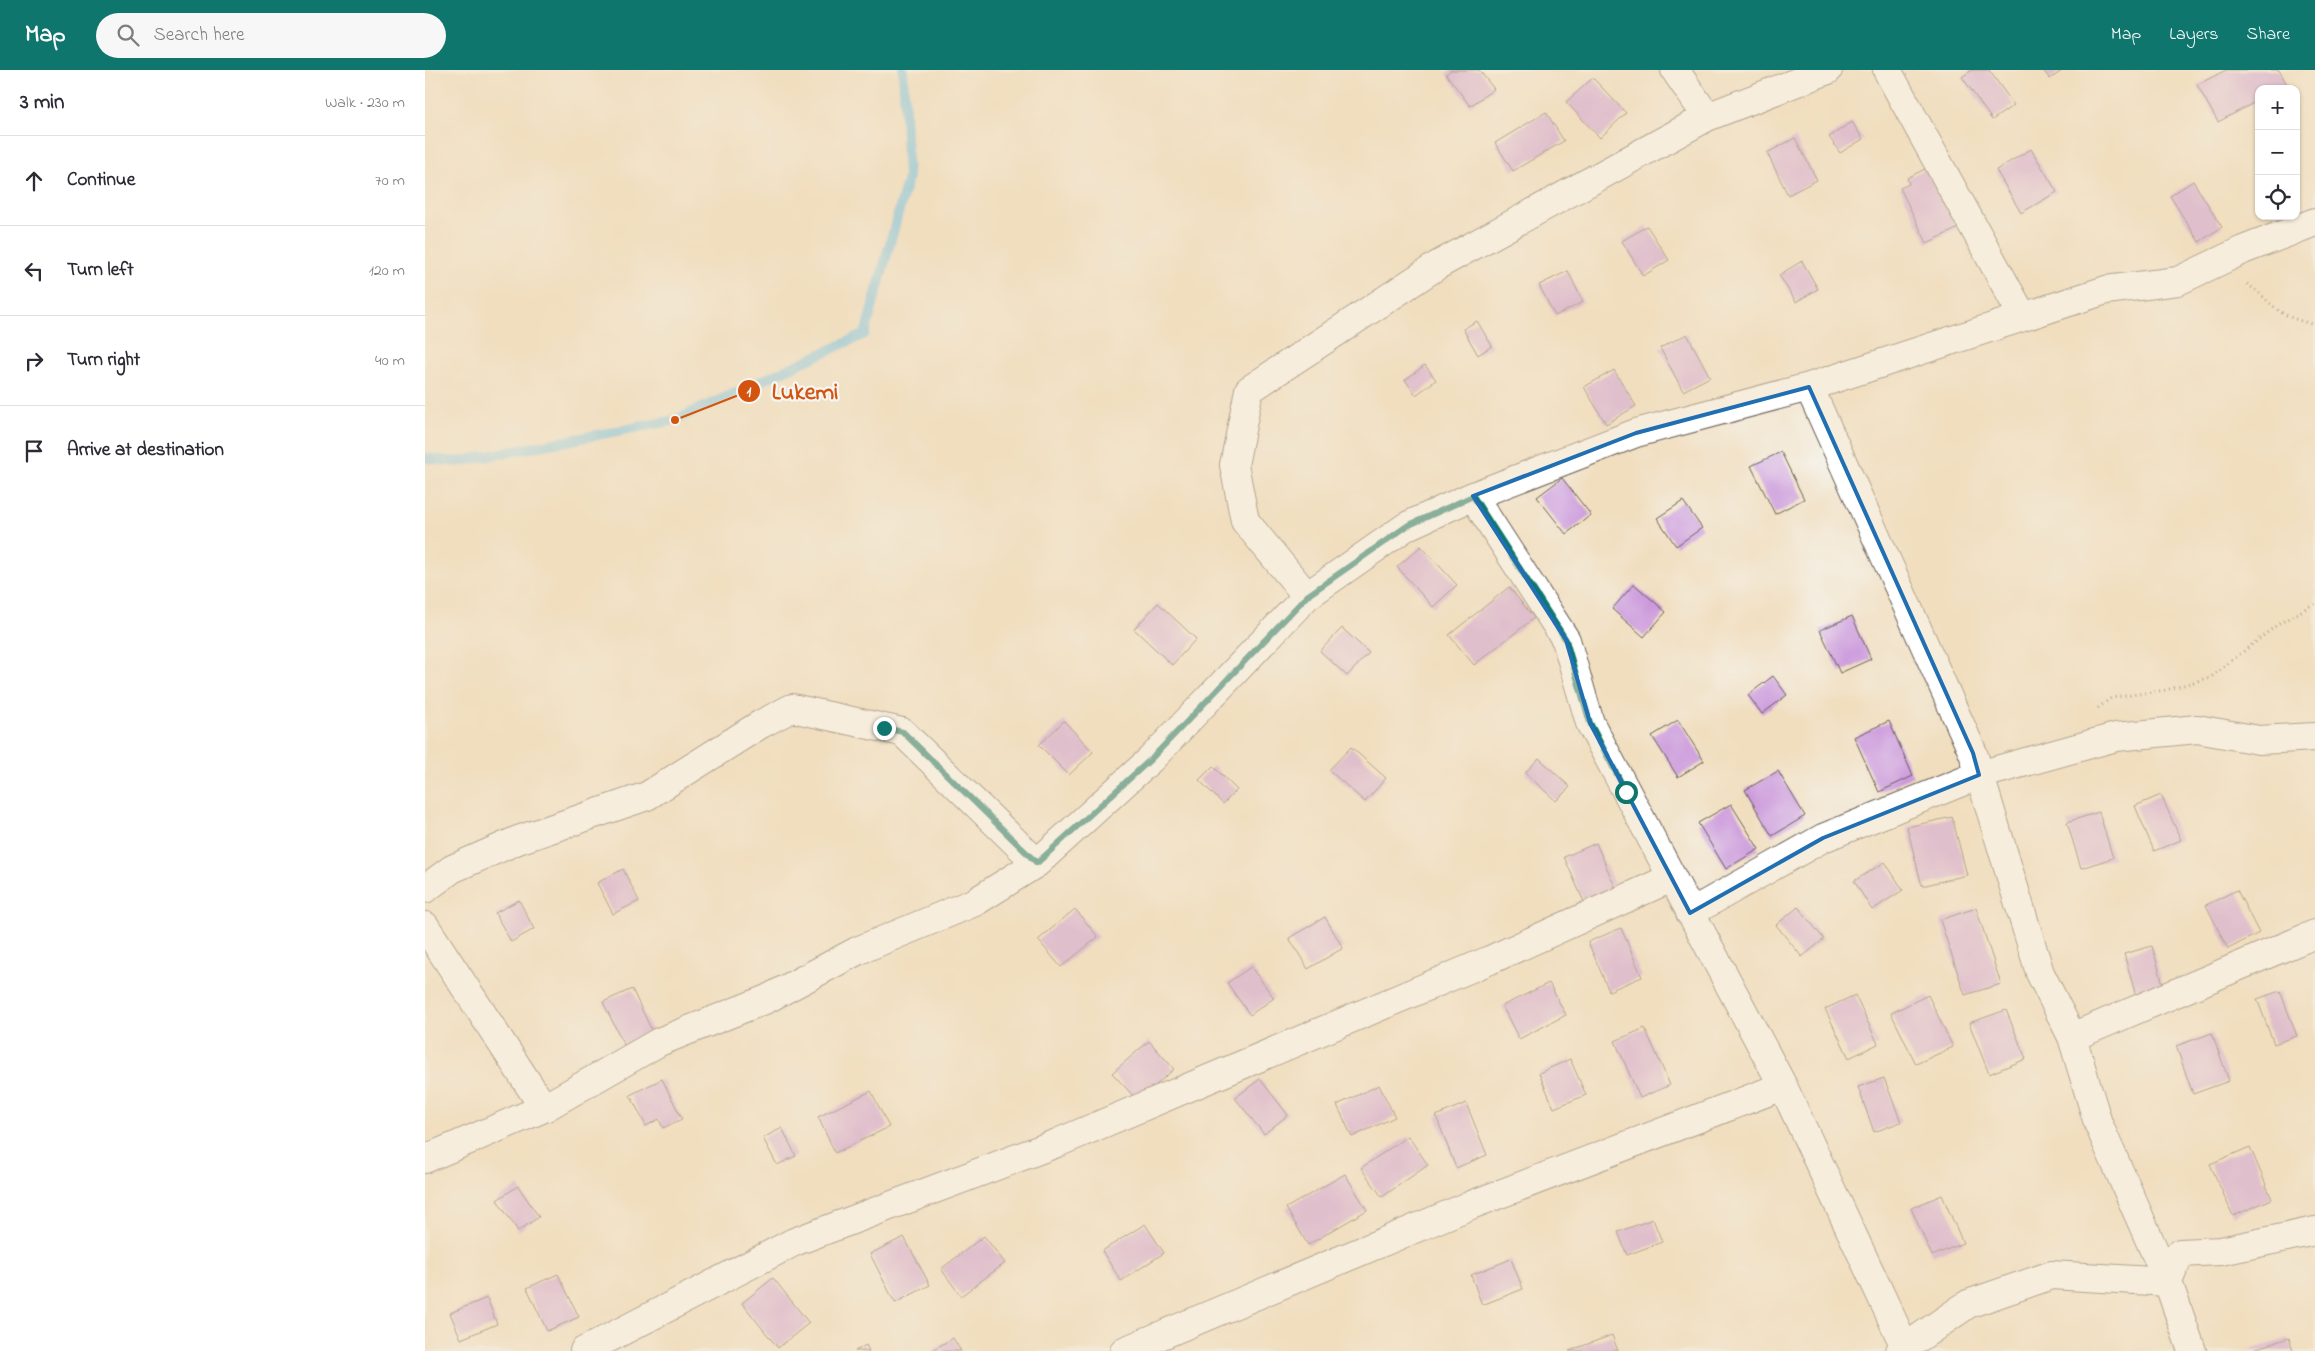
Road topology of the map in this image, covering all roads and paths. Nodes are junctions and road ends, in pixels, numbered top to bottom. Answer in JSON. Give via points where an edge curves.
{"nodes":[{"id":1,"x":1675,"y":70,"type":"edge"},
{"id":2,"x":1828,"y":70,"type":"edge"},
{"id":3,"x":1887,"y":70,"type":"edge"},
{"id":4,"x":1707,"y":117,"type":"junction"},
{"id":5,"x":2315,"y":222,"type":"edge"},
{"id":6,"x":2215,"y":263,"type":"junction"},
{"id":7,"x":2023,"y":317,"type":"junction"},
{"id":8,"x":2315,"y":324,"type":"edge"},
{"id":9,"x":1809,"y":387,"type":"junction"},
{"id":10,"x":1473,"y":496,"type":"junction"},
{"id":11,"x":1307,"y":596,"type":"junction"},
{"id":12,"x":2315,"y":603,"type":"edge"},
{"id":13,"x":2097,"y":709,"type":"dead end"},
{"id":14,"x":2315,"y":738,"type":"edge"},
{"id":15,"x":1979,"y":776,"type":"junction"},
{"id":16,"x":1037,"y":863,"type":"junction"},
{"id":17,"x":1671,"y":878,"type":"junction"},
{"id":18,"x":425,"y":889,"type":"edge"},
{"id":19,"x":1690,"y":913,"type":"junction"},
{"id":20,"x":425,"y":926,"type":"edge"},
{"id":21,"x":2315,"y":934,"type":"edge"},
{"id":22,"x":2072,"y":1037,"type":"junction"},
{"id":23,"x":1783,"y":1086,"type":"junction"},
{"id":24,"x":544,"y":1108,"type":"junction"},
{"id":25,"x":425,"y":1159,"type":"edge"},
{"id":26,"x":2315,"y":1231,"type":"edge"},
{"id":27,"x":2168,"y":1282,"type":"junction"},
{"id":28,"x":1902,"y":1349,"type":"edge"},
{"id":29,"x":584,"y":1351,"type":"edge"},
{"id":30,"x":1124,"y":1351,"type":"edge"},
{"id":31,"x":2192,"y":1351,"type":"edge"}],
"edges":[{"from":1,"to":4,"type":"street"},
{"from":2,"to":4,"type":"street"},
{"from":3,"to":7,"type":"street"},
{"from":4,"to":11,"type":"street","via":[[1438,265],[1249,390],[1233,465],[1245,521]]},
{"from":5,"to":6,"type":"street"},
{"from":6,"to":7,"type":"street","via":[[2178,281],[2106,290]]},
{"from":6,"to":8,"type":"path","via":[[2263,294],[2277,310]]},
{"from":7,"to":9,"type":"street"},
{"from":9,"to":10,"type":"street","via":[[1635,433]]},
{"from":9,"to":15,"type":"street","via":[[1973,753]]},
{"from":10,"to":11,"type":"street","via":[[1407,526]]},
{"from":10,"to":17,"type":"street","via":[[1566,640],[1590,723]]},
{"from":11,"to":16,"type":"street","via":[[1151,759]]},
{"from":12,"to":13,"type":"path","via":[[2277,625],[2211,677],[2166,690],[2111,698]]},
{"from":14,"to":15,"type":"street","via":[[2259,740],[2197,729],[2116,737]]},
{"from":15,"to":19,"type":"street","via":[[1823,838]]},
{"from":15,"to":22,"type":"street","via":[[2040,973]]},
{"from":16,"to":18,"type":"street","via":[[903,732],[792,708],[647,796],[518,840],[452,869]]},
{"from":16,"to":24,"type":"street","via":[[975,902],[857,951],[767,999],[659,1042]]},
{"from":17,"to":19,"type":"street"},
{"from":17,"to":29,"type":"street","via":[[1490,960],[1057,1143],[794,1242]]},
{"from":19,"to":23,"type":"street"},
{"from":20,"to":24,"type":"street"},
{"from":21,"to":22,"type":"street"},
{"from":22,"to":27,"type":"street","via":[[2098,1123]]},
{"from":23,"to":28,"type":"street"},
{"from":23,"to":30,"type":"street","via":[[1471,1205]]},
{"from":24,"to":25,"type":"street"},
{"from":26,"to":27,"type":"street","via":[[2221,1252],[2180,1252]]},
{"from":27,"to":28,"type":"street","via":[[2052,1275],[1968,1304]]},
{"from":27,"to":31,"type":"street"}]}
